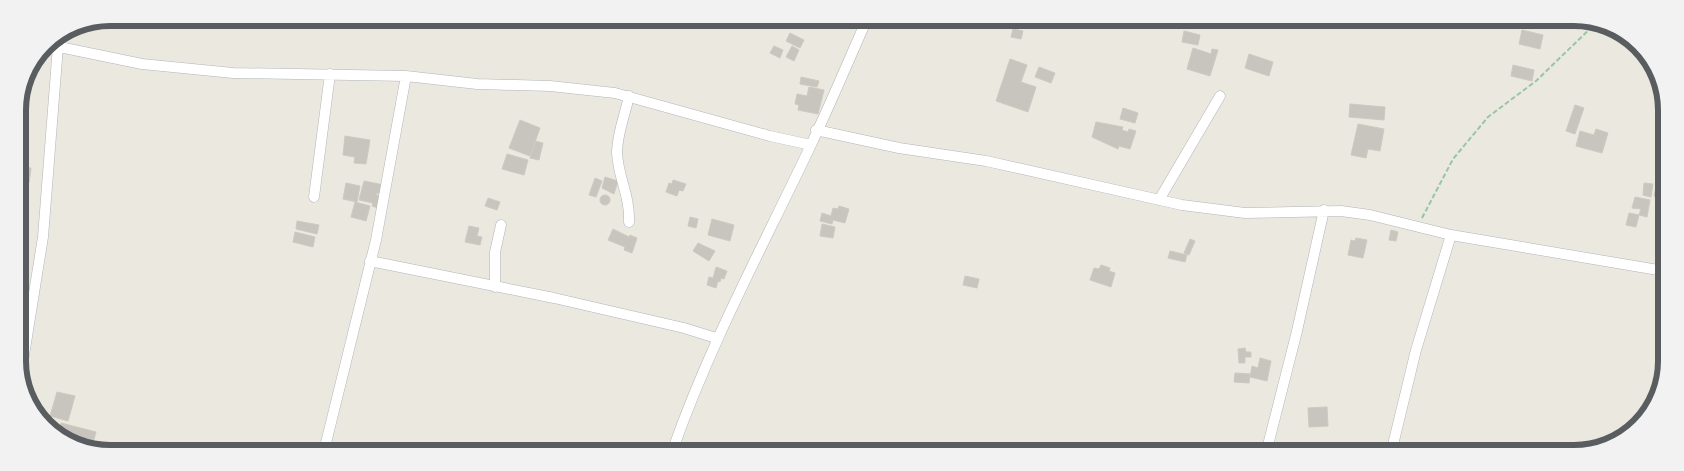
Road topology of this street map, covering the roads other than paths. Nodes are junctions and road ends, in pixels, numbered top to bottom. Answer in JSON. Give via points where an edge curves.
{"nodes":[{"id":1,"x":864,"y":26,"type":"edge"},
{"id":2,"x":58,"y":46,"type":"joint"},
{"id":3,"x":330,"y":74,"type":"junction"},
{"id":4,"x":406,"y":76,"type":"junction"},
{"id":5,"x":629,"y":96,"type":"junction"},
{"id":6,"x":1220,"y":96,"type":"dead end"},
{"id":7,"x":816,"y":130,"type":"junction"},
{"id":8,"x":811,"y":145,"type":"junction"},
{"id":9,"x":314,"y":197,"type":"dead end"},
{"id":10,"x":1158,"y":200,"type":"junction"},
{"id":11,"x":1324,"y":210,"type":"junction"},
{"id":12,"x":630,"y":222,"type":"dead end"},
{"id":13,"x":501,"y":225,"type":"dead end"},
{"id":14,"x":1451,"y":235,"type":"junction"},
{"id":15,"x":370,"y":261,"type":"junction"},
{"id":16,"x":1658,"y":270,"type":"edge"},
{"id":17,"x":495,"y":287,"type":"junction"},
{"id":18,"x":716,"y":338,"type":"junction"},
{"id":19,"x":26,"y":341,"type":"edge"},
{"id":20,"x":325,"y":445,"type":"edge"},
{"id":21,"x":674,"y":445,"type":"edge"},
{"id":22,"x":1268,"y":445,"type":"edge"},
{"id":23,"x":1393,"y":445,"type":"edge"}],
"edges":[{"from":1,"to":7,"type":"street"},
{"from":2,"to":3,"type":"street","via":[[142,64],[233,72]]},
{"from":2,"to":19,"type":"street","via":[[42,237]]},
{"from":3,"to":4,"type":"street"},
{"from":3,"to":9,"type":"street"},
{"from":4,"to":5,"type":"street","via":[[477,84],[550,86]]},
{"from":4,"to":15,"type":"street"},
{"from":5,"to":8,"type":"street"},
{"from":5,"to":12,"type":"street","via":[[617,153]]},
{"from":6,"to":10,"type":"street"},
{"from":7,"to":8,"type":"street"},
{"from":7,"to":10,"type":"street","via":[[899,148],[986,161]]},
{"from":8,"to":18,"type":"street"},
{"from":10,"to":11,"type":"street","via":[[1245,213]]},
{"from":11,"to":14,"type":"street","via":[[1370,215]]},
{"from":11,"to":22,"type":"street","via":[[1298,331]]},
{"from":13,"to":17,"type":"street","via":[[494,252]]},
{"from":14,"to":16,"type":"street"},
{"from":14,"to":23,"type":"street","via":[[1416,350]]},
{"from":15,"to":17,"type":"street"},
{"from":15,"to":20,"type":"street"},
{"from":17,"to":18,"type":"street","via":[[554,298]]},
{"from":18,"to":21,"type":"street"}]}
